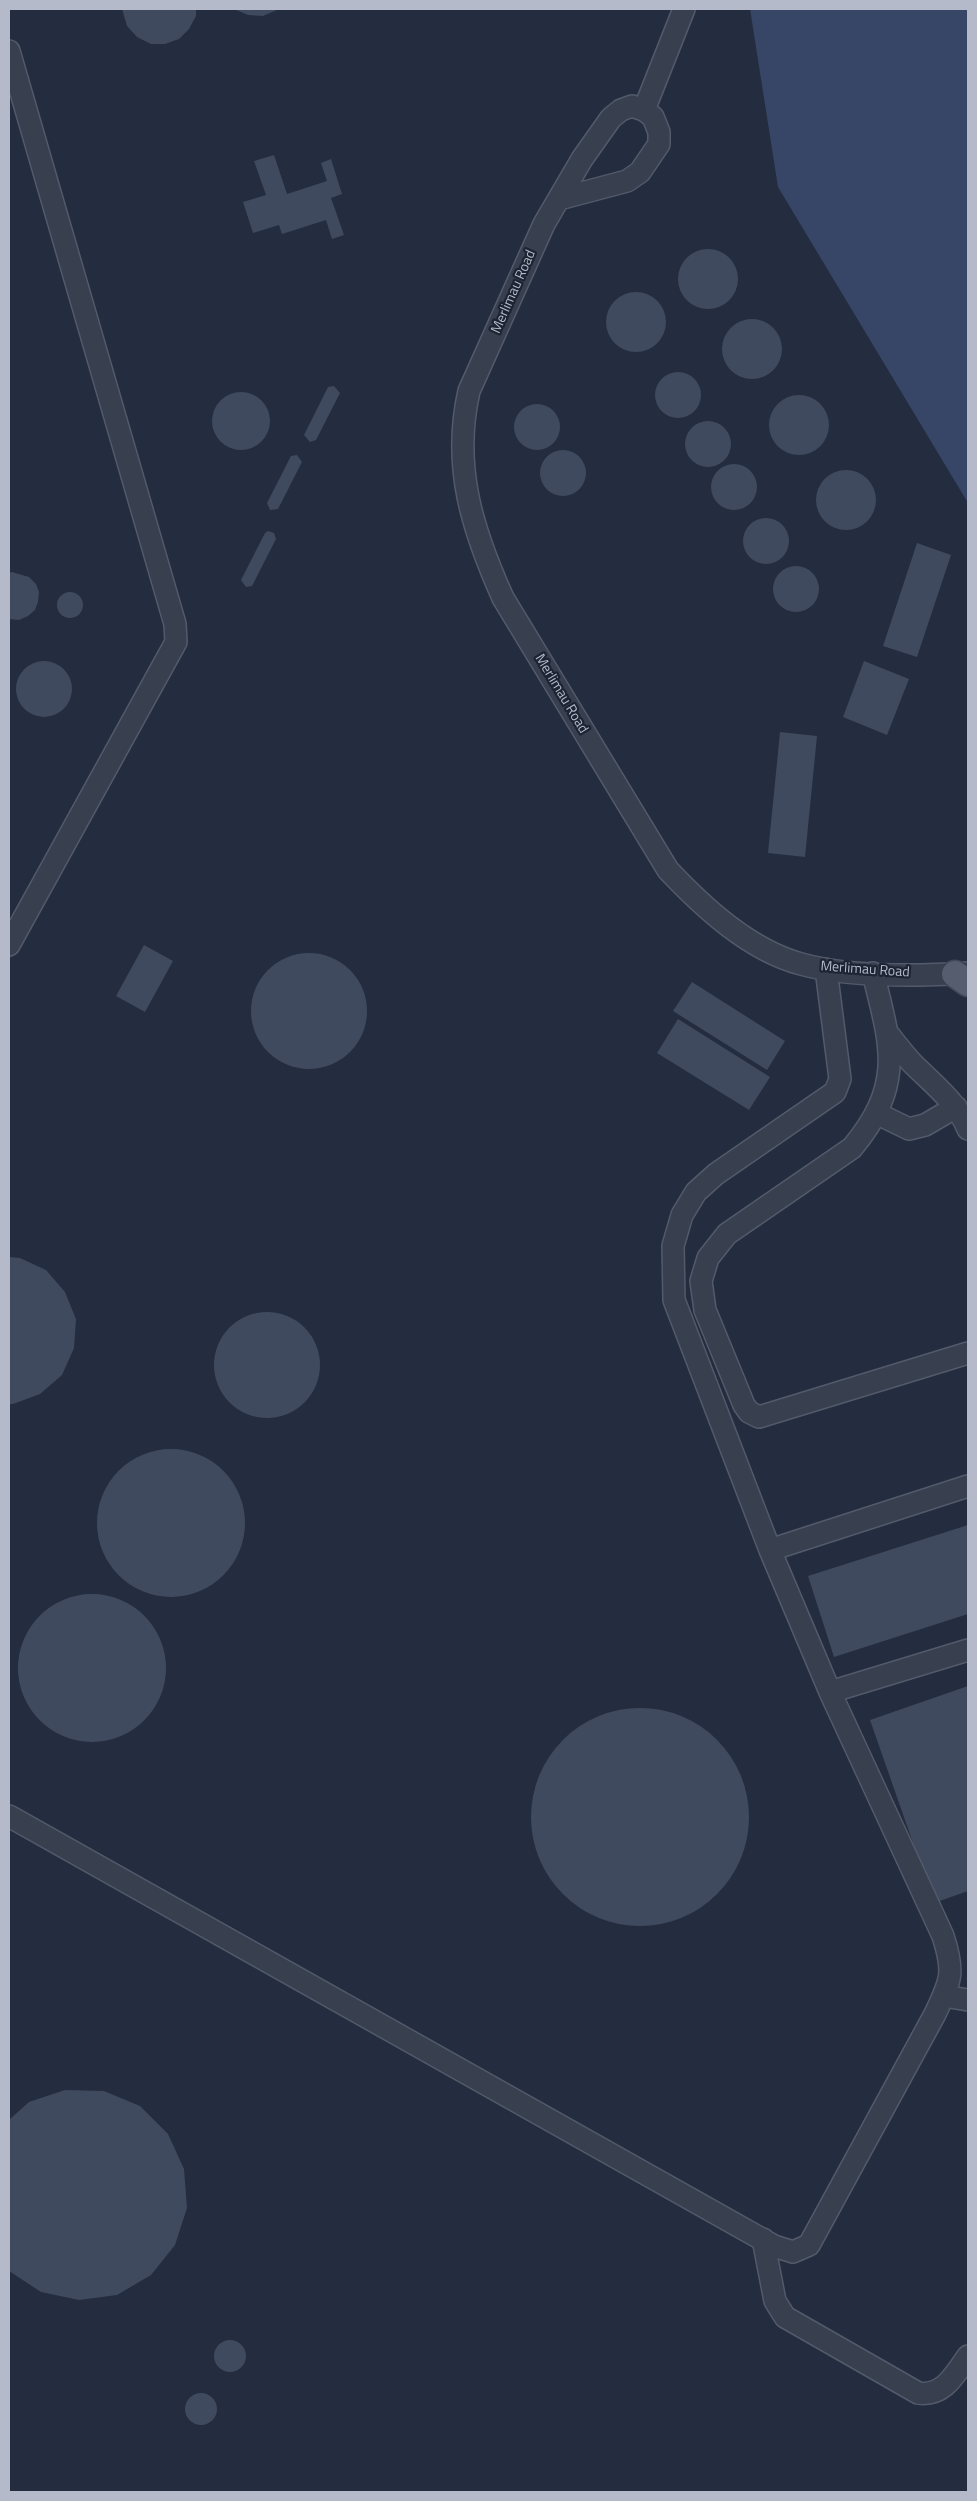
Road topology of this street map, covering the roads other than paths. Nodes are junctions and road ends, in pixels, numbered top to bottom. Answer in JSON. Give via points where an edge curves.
{"nodes":[{"id":1,"x":684,"y":9,"type":"edge"},
{"id":2,"x":9,"y":51,"type":"edge"},
{"id":3,"x":644,"y":110,"type":"junction"},
{"id":4,"x":559,"y":199,"type":"junction"},
{"id":5,"x":9,"y":945,"type":"edge"},
{"id":6,"x":826,"y":969,"type":"junction"},
{"id":7,"x":874,"y":973,"type":"junction"},
{"id":8,"x":965,"y":974,"type":"edge"},
{"id":9,"x":889,"y":1035,"type":"junction"},
{"id":10,"x":956,"y":1108,"type":"junction"},
{"id":11,"x":876,"y":1113,"type":"junction"},
{"id":12,"x":968,"y":1128,"type":"edge"},
{"id":13,"x":968,"y":1353,"type":"edge"},
{"id":14,"x":968,"y":1486,"type":"edge"},
{"id":15,"x":770,"y":1550,"type":"junction"},
{"id":16,"x":968,"y":1650,"type":"edge"},
{"id":17,"x":830,"y":1692,"type":"junction"},
{"id":18,"x":9,"y":1816,"type":"edge"},
{"id":19,"x":944,"y":1996,"type":"junction"},
{"id":20,"x":968,"y":2000,"type":"edge"},
{"id":21,"x":763,"y":2239,"type":"junction"},
{"id":22,"x":968,"y":2356,"type":"edge"}],
"edges":[{"from":1,"to":3,"type":"street"},
{"from":2,"to":5,"type":"street","via":[[174,624],[176,642]]},
{"from":3,"to":4,"type":"street","name":"Merlimau Road","via":[[632,106],[611,118]]},
{"from":3,"to":4,"type":"street","via":[[653,118],[659,132],[659,144],[640,172],[627,181]]},
{"from":4,"to":6,"type":"street","name":"Merlimau Road","via":[[544,224],[469,391],[463,418],[464,475],[486,559],[503,598],[668,870],[697,901],[731,929],[776,954],[800,964]]},
{"from":6,"to":7,"type":"street","name":"Merlimau Road"},
{"from":6,"to":15,"type":"street","via":[[840,1080],[835,1092],[716,1174],[696,1192],[682,1215],[673,1246],[674,1300]]},
{"from":7,"to":8,"type":"street","name":"Merlimau Road"},
{"from":7,"to":9,"type":"street"},
{"from":9,"to":10,"type":"street"},
{"from":9,"to":11,"type":"street","via":[[891,1067]]},
{"from":10,"to":11,"type":"street","via":[[925,1125],[909,1129]]},
{"from":10,"to":12,"type":"street"},
{"from":11,"to":13,"type":"street","via":[[852,1148],[727,1234],[708,1258],[701,1281],[705,1310],[744,1405],[759,1417]]},
{"from":14,"to":15,"type":"street"},
{"from":15,"to":17,"type":"street"},
{"from":16,"to":17,"type":"street"},
{"from":17,"to":19,"type":"street","via":[[943,1936],[951,1968]]},
{"from":18,"to":21,"type":"street"},
{"from":19,"to":20,"type":"street"},
{"from":19,"to":21,"type":"street","via":[[809,2245],[793,2252]]},
{"from":21,"to":22,"type":"street","via":[[779,2309],[790,2320],[867,2364],[918,2393],[932,2394],[946,2386]]}]}
